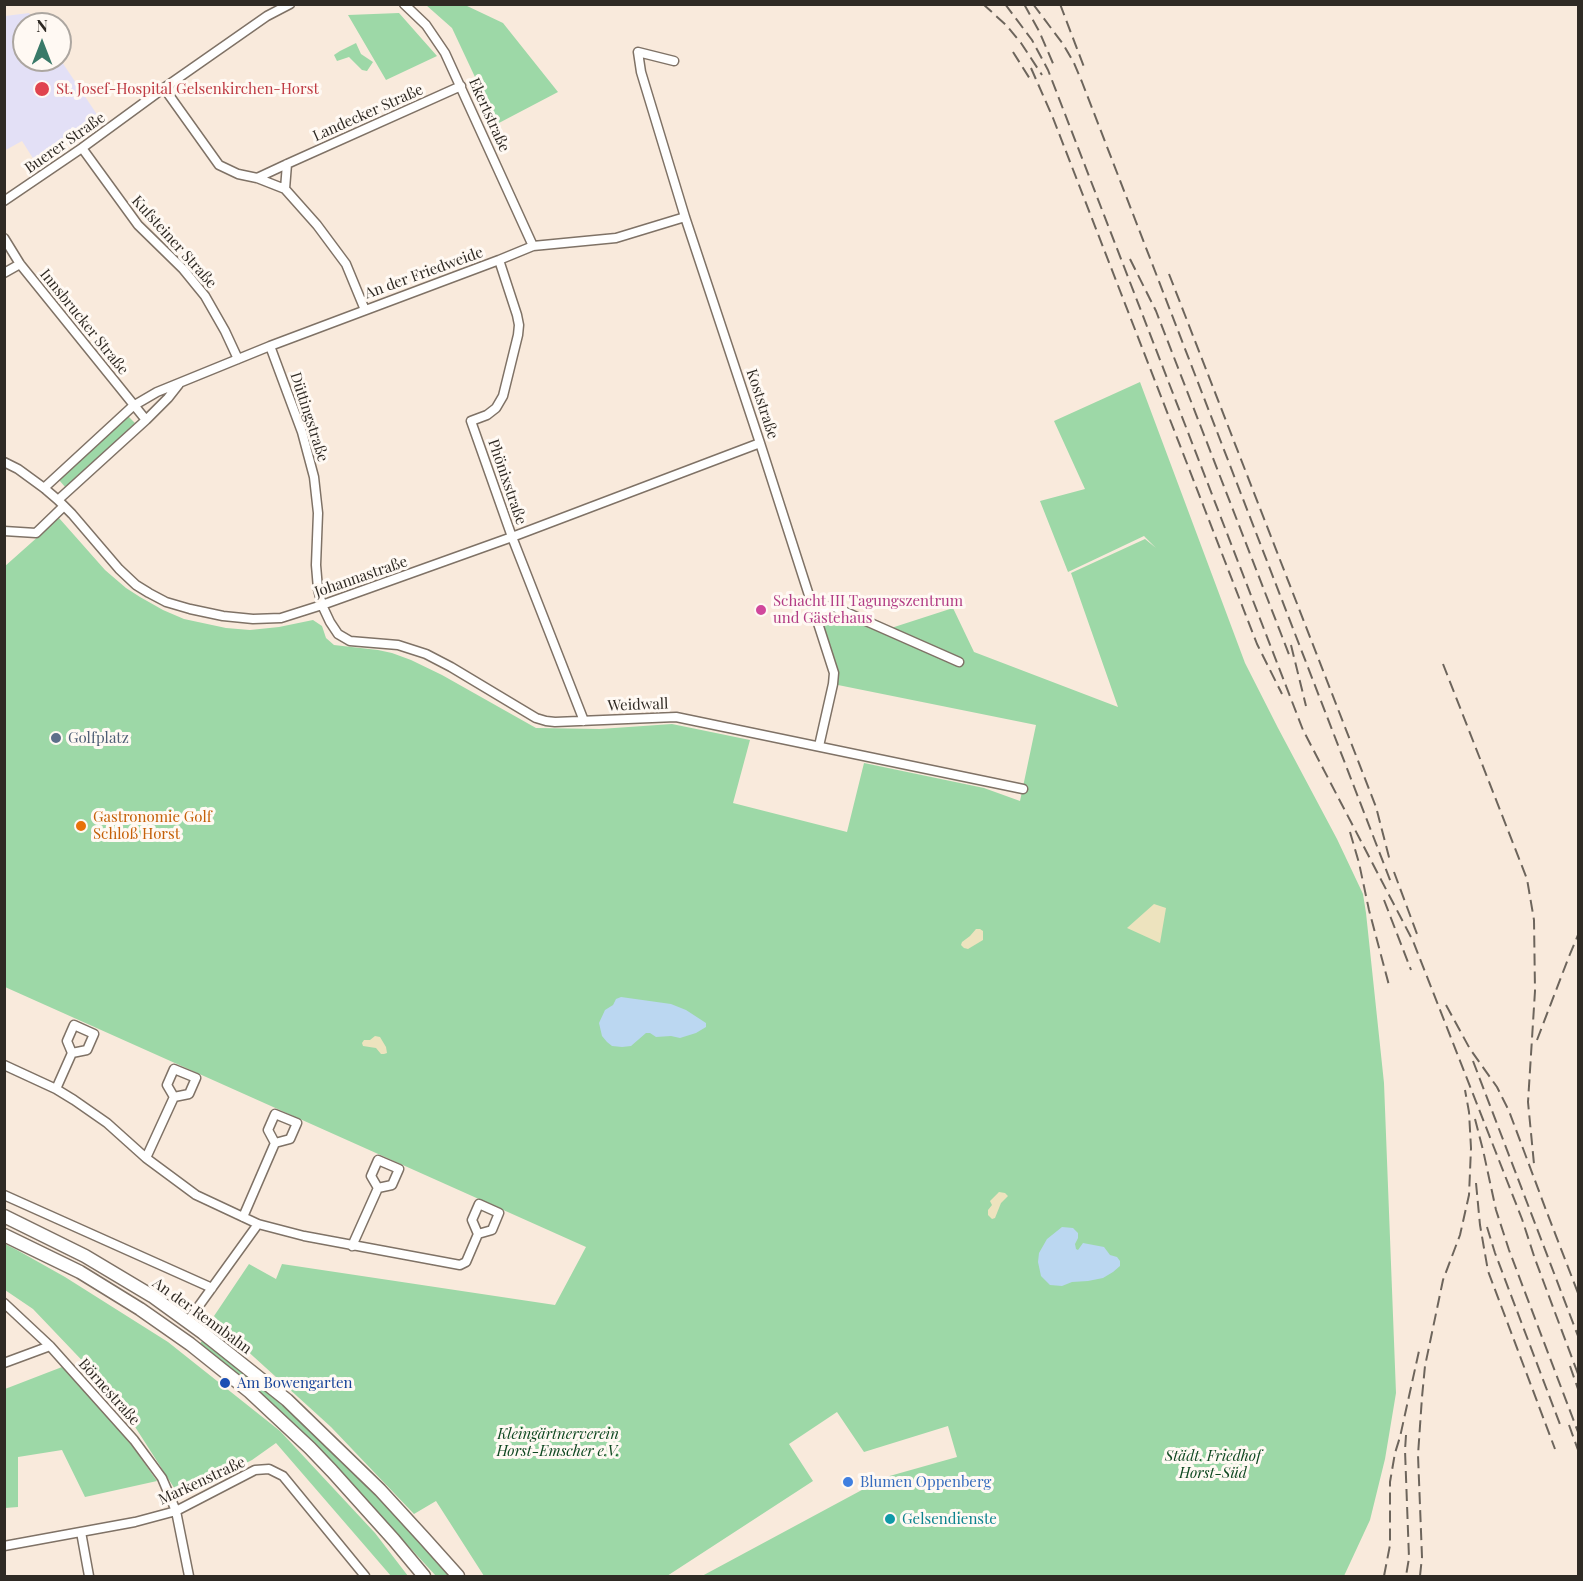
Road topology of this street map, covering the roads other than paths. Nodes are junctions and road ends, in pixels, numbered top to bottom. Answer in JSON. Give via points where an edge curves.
{"nodes":[{"id":1,"x":290,"y":4,"type":"edge"},
{"id":2,"x":404,"y":4,"type":"edge"},
{"id":3,"x":674,"y":61,"type":"dead end"},
{"id":4,"x":461,"y":86,"type":"junction"},
{"id":5,"x":164,"y":88,"type":"junction"},
{"id":6,"x":82,"y":148,"type":"junction"},
{"id":7,"x":287,"y":164,"type":"junction"},
{"id":8,"x":257,"y":178,"type":"junction"},
{"id":9,"x":285,"y":189,"type":"junction"},
{"id":10,"x":4,"y":201,"type":"edge"},
{"id":11,"x":685,"y":217,"type":"junction"},
{"id":12,"x":4,"y":238,"type":"edge"},
{"id":13,"x":533,"y":246,"type":"junction"},
{"id":14,"x":499,"y":260,"type":"junction"},
{"id":15,"x":20,"y":264,"type":"junction"},
{"id":16,"x":4,"y":273,"type":"edge"},
{"id":17,"x":365,"y":310,"type":"junction"},
{"id":18,"x":270,"y":346,"type":"junction"},
{"id":19,"x":237,"y":359,"type":"junction"},
{"id":20,"x":180,"y":382,"type":"junction"},
{"id":21,"x":133,"y":406,"type":"junction"},
{"id":22,"x":146,"y":420,"type":"junction"},
{"id":23,"x":760,"y":443,"type":"junction"},
{"id":24,"x":4,"y":462,"type":"edge"},
{"id":25,"x":44,"y":488,"type":"junction"},
{"id":26,"x":61,"y":503,"type":"junction"},
{"id":27,"x":4,"y":531,"type":"edge"},
{"id":28,"x":512,"y":537,"type":"junction"},
{"id":29,"x":322,"y":605,"type":"junction"},
{"id":30,"x":814,"y":612,"type":"junction"},
{"id":31,"x":959,"y":662,"type":"dead end"},
{"id":32,"x":584,"y":721,"type":"junction"},
{"id":33,"x":819,"y":747,"type":"junction"},
{"id":34,"x":1023,"y":789,"type":"dead end"},
{"id":35,"x":72,"y":1053,"type":"dead end"},
{"id":36,"x":4,"y":1065,"type":"edge"},
{"id":37,"x":56,"y":1089,"type":"junction"},
{"id":38,"x":174,"y":1097,"type":"dead end"},
{"id":39,"x":275,"y":1143,"type":"dead end"},
{"id":40,"x":146,"y":1158,"type":"junction"},
{"id":41,"x":378,"y":1188,"type":"dead end"},
{"id":42,"x":4,"y":1195,"type":"edge"},
{"id":43,"x":4,"y":1216,"type":"edge"},
{"id":44,"x":243,"y":1217,"type":"junction"},
{"id":45,"x":258,"y":1224,"type":"junction"},
{"id":46,"x":478,"y":1234,"type":"dead end"},
{"id":47,"x":4,"y":1235,"type":"edge"},
{"id":48,"x":352,"y":1246,"type":"junction"},
{"id":49,"x":212,"y":1288,"type":"junction"},
{"id":50,"x":4,"y":1303,"type":"edge"},
{"id":51,"x":188,"y":1321,"type":"junction"},
{"id":52,"x":50,"y":1346,"type":"junction"},
{"id":53,"x":4,"y":1363,"type":"edge"},
{"id":54,"x":176,"y":1511,"type":"junction"},
{"id":55,"x":81,"y":1532,"type":"junction"},
{"id":56,"x":4,"y":1546,"type":"edge"},
{"id":57,"x":89,"y":1576,"type":"edge"},
{"id":58,"x":189,"y":1576,"type":"edge"},
{"id":59,"x":365,"y":1576,"type":"edge"},
{"id":60,"x":424,"y":1576,"type":"edge"},
{"id":61,"x":458,"y":1576,"type":"edge"}],
"edges":[{"from":1,"to":5,"type":"street","name":"Buerer Straße"},
{"from":2,"to":4,"type":"street","name":"Ekertstraße","via":[[439,43]]},
{"from":3,"to":11,"type":"street","name":"Koststraße","via":[[638,52]]},
{"from":4,"to":7,"type":"street","name":"Landecker Straße"},
{"from":4,"to":13,"type":"street","name":"Ekertstraße"},
{"from":5,"to":6,"type":"street","name":"Buerer Straße"},
{"from":5,"to":8,"type":"street","via":[[219,165]]},
{"from":6,"to":10,"type":"street","name":"Buerer Straße"},
{"from":6,"to":19,"type":"street","name":"Kufsteiner Straße","via":[[138,225],[205,296]]},
{"from":7,"to":8,"type":"street","name":"Landecker Straße"},
{"from":7,"to":9,"type":"street"},
{"from":8,"to":9,"type":"street"},
{"from":9,"to":17,"type":"street","via":[[346,264]]},
{"from":11,"to":13,"type":"street","name":"An der Friedweide","via":[[616,238]]},
{"from":11,"to":23,"type":"street","name":"Koststraße"},
{"from":12,"to":15,"type":"street","name":"Innsbrucker Straße"},
{"from":13,"to":14,"type":"street","name":"An der Friedweide"},
{"from":14,"to":17,"type":"street","name":"An der Friedweide"},
{"from":14,"to":28,"type":"street","name":"Phönixstraße","via":[[517,315],[518,334],[503,396],[496,408],[471,421]]},
{"from":15,"to":16,"type":"street"},
{"from":15,"to":21,"type":"street","name":"Innsbrucker Straße"},
{"from":17,"to":18,"type":"street","name":"An der Friedweide"},
{"from":18,"to":19,"type":"street","name":"An der Friedweide"},
{"from":18,"to":29,"type":"street","name":"Düttingstraße","via":[[314,477],[318,513],[316,565]]},
{"from":19,"to":20,"type":"street","name":"An der Friedweide"},
{"from":20,"to":21,"type":"street","name":"An der Friedweide"},
{"from":20,"to":22,"type":"street","name":"An der Friedweide"},
{"from":21,"to":22,"type":"street","name":"Innsbrucker Straße"},
{"from":21,"to":25,"type":"street","name":"An der Friedweide"},
{"from":22,"to":26,"type":"street","name":"An der Friedweide"},
{"from":23,"to":28,"type":"street","name":"Johannastraße"},
{"from":23,"to":30,"type":"street","name":"Koststraße"},
{"from":24,"to":25,"type":"street","name":"Johannastraße"},
{"from":25,"to":26,"type":"street","name":"Johannastraße"},
{"from":26,"to":27,"type":"street","name":"An der Friedweide","via":[[36,533]]},
{"from":26,"to":29,"type":"street","name":"Johannastraße","via":[[119,569],[136,585],[166,602],[253,619],[281,618]]},
{"from":28,"to":29,"type":"street","name":"Johannastraße"},
{"from":28,"to":32,"type":"street","name":"Phönixstraße"},
{"from":29,"to":32,"type":"street","name":"Weidwall","via":[[338,634],[350,641],[398,645],[426,654],[536,718]]},
{"from":30,"to":31,"type":"street","via":[[832,606]]},
{"from":30,"to":33,"type":"street","name":"Koststraße","via":[[834,673]]},
{"from":32,"to":33,"type":"street","name":"Weidwall","via":[[676,717]]},
{"from":33,"to":34,"type":"street","name":"Weidwall"},
{"from":35,"to":37,"type":"street"},
{"from":36,"to":37,"type":"street"},
{"from":37,"to":40,"type":"street","via":[[107,1124]]},
{"from":38,"to":40,"type":"street"},
{"from":39,"to":44,"type":"street"},
{"from":40,"to":44,"type":"street","via":[[196,1195]]},
{"from":41,"to":48,"type":"street"},
{"from":42,"to":49,"type":"street","name":"An der Rennbahn"},
{"from":43,"to":51,"type":"main road","name":"An der Rennbahn","via":[[85,1256]]},
{"from":44,"to":45,"type":"street"},
{"from":45,"to":48,"type":"street"},
{"from":45,"to":49,"type":"street"},
{"from":46,"to":48,"type":"street","via":[[466,1262],[460,1265]]},
{"from":47,"to":60,"type":"main road","name":"An der Rennbahn","via":[[80,1272],[140,1309],[250,1392],[332,1471]]},
{"from":49,"to":51,"type":"street"},
{"from":50,"to":52,"type":"street","name":"Börnestraße"},
{"from":51,"to":61,"type":"main road","name":"An der Rennbahn","via":[[287,1400],[380,1490]]},
{"from":52,"to":53,"type":"street"},
{"from":52,"to":54,"type":"street","name":"Börnestraße","via":[[134,1440],[162,1478]]},
{"from":54,"to":55,"type":"street","name":"Markenstraße"},
{"from":54,"to":58,"type":"street","name":"Börnestraße"},
{"from":54,"to":59,"type":"street","name":"Markenstraße","via":[[255,1470],[269,1469],[283,1476]]},
{"from":55,"to":56,"type":"street","name":"Markenstraße"},
{"from":55,"to":57,"type":"street"}]}
